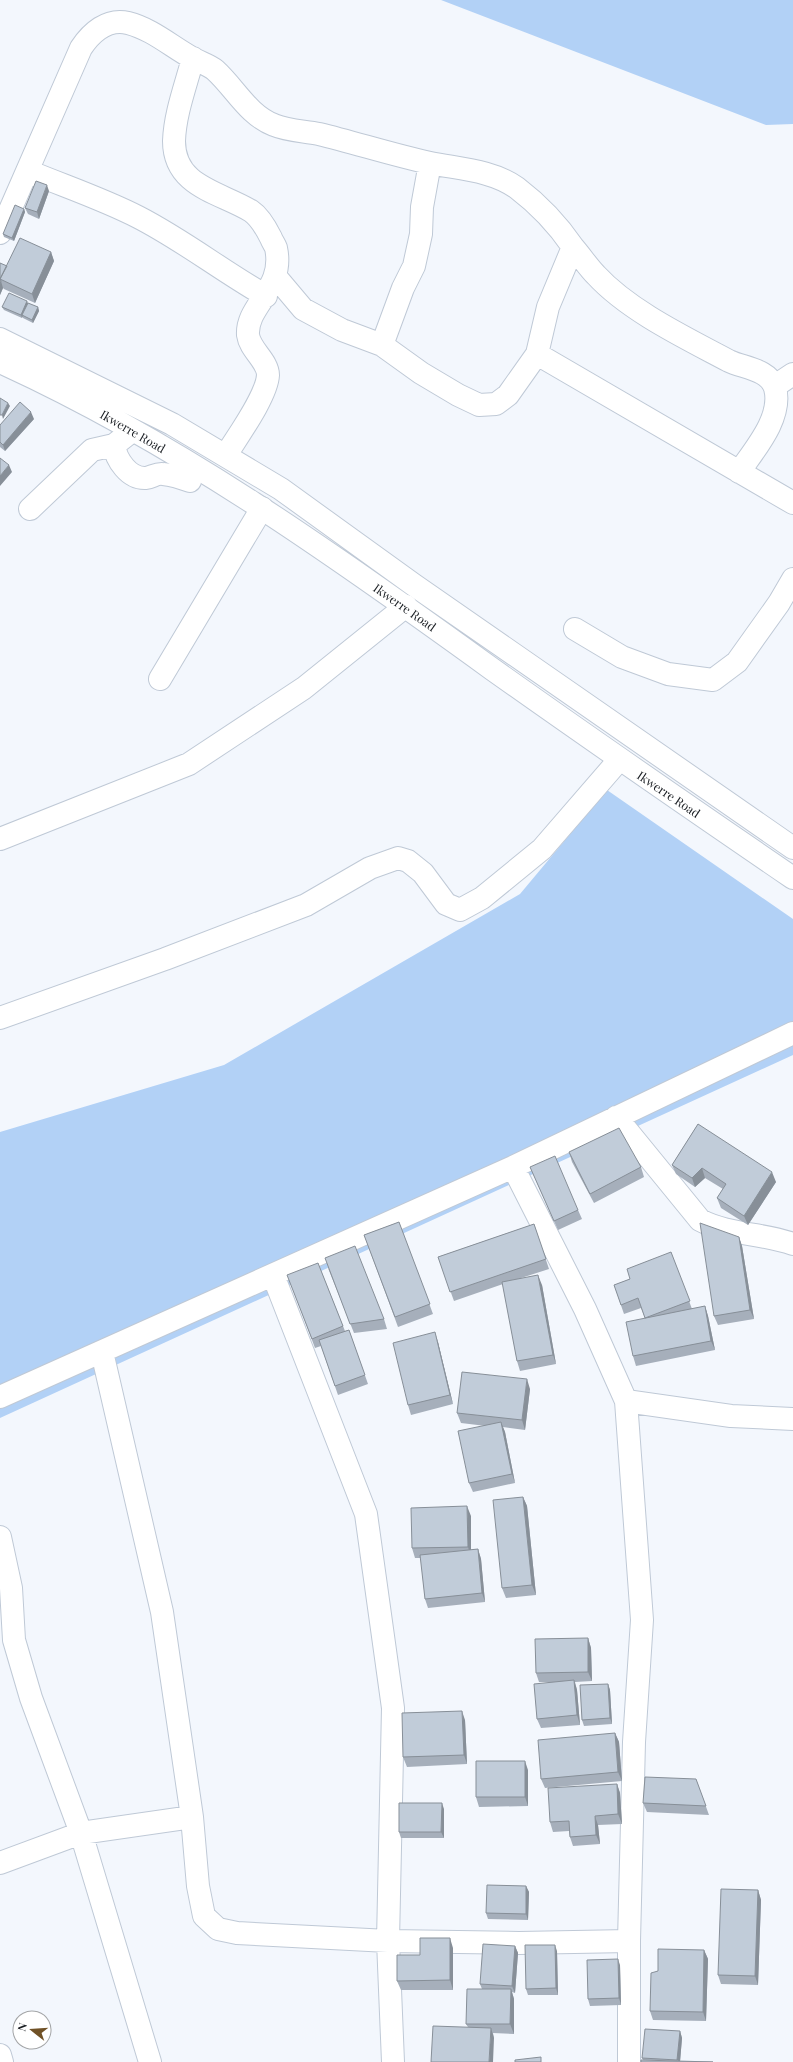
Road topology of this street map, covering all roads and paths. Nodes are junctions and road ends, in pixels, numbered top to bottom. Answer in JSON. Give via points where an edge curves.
{"nodes":[{"id":1,"x":193,"y":58,"type":"junction"},
{"id":2,"x":430,"y":163,"type":"junction"},
{"id":3,"x":28,"y":171,"type":"junction"},
{"id":4,"x":0,"y":233,"type":"edge"},
{"id":5,"x":574,"y":247,"type":"junction"},
{"id":6,"x":276,"y":277,"type":"junction"},
{"id":7,"x":266,"y":296,"type":"junction"},
{"id":8,"x":0,"y":339,"type":"edge"},
{"id":9,"x":382,"y":345,"type":"junction"},
{"id":10,"x":537,"y":354,"type":"junction"},
{"id":11,"x":0,"y":362,"type":"edge"},
{"id":12,"x":793,"y":374,"type":"edge"},
{"id":13,"x":774,"y":386,"type":"junction"},
{"id":14,"x":132,"y":431,"type":"junction"},
{"id":15,"x":114,"y":445,"type":"junction"},
{"id":16,"x":226,"y":455,"type":"junction"},
{"id":17,"x":740,"y":472,"type":"junction"},
{"id":18,"x":190,"y":481,"type":"dead end"},
{"id":19,"x":793,"y":504,"type":"edge"},
{"id":20,"x":262,"y":508,"type":"junction"},
{"id":21,"x":30,"y":509,"type":"dead end"},
{"id":22,"x":793,"y":579,"type":"edge"},
{"id":23,"x":406,"y":606,"type":"junction"},
{"id":24,"x":575,"y":629,"type":"dead end"},
{"id":25,"x":160,"y":679,"type":"dead end"},
{"id":26,"x":619,"y":760,"type":"junction"},
{"id":27,"x":0,"y":839,"type":"edge"},
{"id":28,"x":793,"y":848,"type":"edge"},
{"id":29,"x":793,"y":878,"type":"edge"},
{"id":30,"x":0,"y":1018,"type":"edge"},
{"id":31,"x":793,"y":1033,"type":"edge"},
{"id":32,"x":616,"y":1117,"type":"junction"},
{"id":33,"x":514,"y":1167,"type":"junction"},
{"id":34,"x":793,"y":1244,"type":"edge"},
{"id":35,"x":273,"y":1275,"type":"junction"},
{"id":36,"x":102,"y":1352,"type":"junction"},
{"id":37,"x":0,"y":1397,"type":"edge"},
{"id":38,"x":626,"y":1401,"type":"junction"},
{"id":39,"x":793,"y":1420,"type":"edge"},
{"id":40,"x":0,"y":1537,"type":"edge"},
{"id":41,"x":192,"y":1817,"type":"junction"},
{"id":42,"x":81,"y":1832,"type":"junction"},
{"id":43,"x":0,"y":1863,"type":"edge"},
{"id":44,"x":628,"y":1941,"type":"junction"},
{"id":45,"x":388,"y":1942,"type":"junction"},
{"id":46,"x":0,"y":2055,"type":"edge"},
{"id":47,"x":2,"y":2062,"type":"edge"},
{"id":48,"x":150,"y":2062,"type":"edge"},
{"id":49,"x":393,"y":2062,"type":"edge"},
{"id":50,"x":629,"y":2062,"type":"edge"}],
"edges":[{"from":1,"to":2,"type":"street","via":[[214,69],[248,108],[259,118],[275,126],[318,134]]},
{"from":1,"to":3,"type":"street","via":[[160,37],[127,23],[108,23],[89,36],[81,48]]},
{"from":1,"to":6,"type":"street","via":[[176,120],[174,142],[177,161],[186,176],[202,188],[252,212],[265,226],[276,248]]},
{"from":2,"to":5,"type":"street","via":[[483,174],[516,188],[560,228]]},
{"from":2,"to":9,"type":"street","via":[[422,207],[421,234],[414,266]]},
{"from":3,"to":4,"type":"street"},
{"from":3,"to":7,"type":"street","via":[[137,217],[188,245],[232,277]]},
{"from":5,"to":10,"type":"street","via":[[548,307]]},
{"from":5,"to":13,"type":"street","via":[[596,276],[630,305],[731,362],[762,372]]},
{"from":6,"to":7,"type":"street"},
{"from":6,"to":9,"type":"street","via":[[302,309],[342,330]]},
{"from":7,"to":16,"type":"street","via":[[251,318],[248,335],[268,375],[259,401]]},
{"from":8,"to":16,"type":"street","name":"Ikwerre Road","via":[[172,424]]},
{"from":9,"to":10,"type":"street","via":[[421,373],[479,405],[496,404],[508,395]]},
{"from":10,"to":17,"type":"street"},
{"from":11,"to":14,"type":"street","name":"Ikwerre Road"},
{"from":12,"to":13,"type":"street"},
{"from":13,"to":17,"type":"street","via":[[777,406]]},
{"from":14,"to":15,"type":"street"},
{"from":14,"to":20,"type":"street","name":"Ikwerre Road"},
{"from":15,"to":18,"type":"street","via":[[120,463],[136,476],[147,478],[164,474]]},
{"from":15,"to":21,"type":"street","via":[[92,450]]},
{"from":16,"to":28,"type":"street","name":"Ikwerre Road","via":[[281,489],[414,585]]},
{"from":17,"to":19,"type":"street"},
{"from":20,"to":23,"type":"street","name":"Ikwerre Road"},
{"from":20,"to":25,"type":"street"},
{"from":22,"to":24,"type":"street","via":[[737,662],[713,680],[668,674],[622,657]]},
{"from":23,"to":26,"type":"street","name":"Ikwerre Road"},
{"from":23,"to":27,"type":"street","via":[[304,688],[189,764]]},
{"from":26,"to":29,"type":"street","name":"Ikwerre Road"},
{"from":26,"to":30,"type":"street","via":[[542,850],[482,898],[460,910],[446,904],[423,873],[408,861],[398,858],[370,868],[306,905]]},
{"from":31,"to":32,"type":"street"},
{"from":32,"to":33,"type":"street"},
{"from":32,"to":34,"type":"street","via":[[700,1220],[712,1226]]},
{"from":33,"to":35,"type":"street"},
{"from":33,"to":38,"type":"street","via":[[585,1309]]},
{"from":35,"to":36,"type":"street"},
{"from":35,"to":45,"type":"street","via":[[366,1514],[393,1708]]},
{"from":36,"to":37,"type":"street"},
{"from":36,"to":41,"type":"street","via":[[162,1612]]},
{"from":38,"to":39,"type":"street","via":[[731,1416]]},
{"from":38,"to":44,"type":"street","via":[[642,1620],[634,1742]]},
{"from":40,"to":42,"type":"street","via":[[11,1588],[14,1640],[31,1698]]},
{"from":41,"to":42,"type":"street"},
{"from":41,"to":45,"type":"street","via":[[198,1886],[204,1916],[218,1929],[237,1933]]},
{"from":42,"to":43,"type":"street"},
{"from":42,"to":48,"type":"street"},
{"from":44,"to":45,"type":"street"},
{"from":44,"to":50,"type":"street"},
{"from":45,"to":49,"type":"street"},
{"from":46,"to":47,"type":"street"}]}
